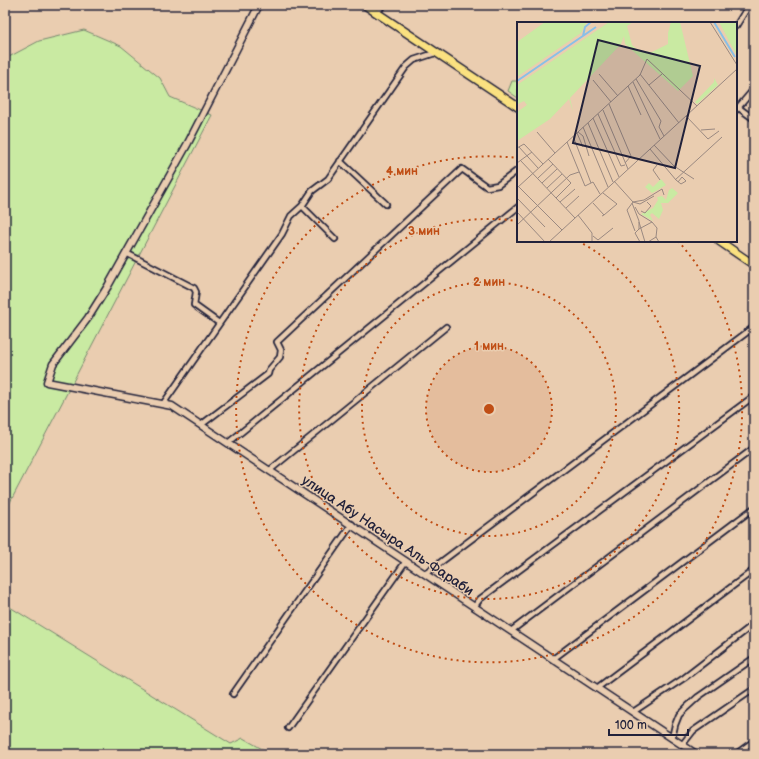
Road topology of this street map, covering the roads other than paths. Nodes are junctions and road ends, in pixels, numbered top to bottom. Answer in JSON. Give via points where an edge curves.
{"nodes":[{"id":1,"x":259,"y":5,"type":"edge"},
{"id":2,"x":365,"y":5,"type":"edge"},
{"id":3,"x":383,"y":5,"type":"edge"},
{"id":4,"x":749,"y":5,"type":"edge"},
{"id":5,"x":377,"y":13,"type":"junction"},
{"id":6,"x":737,"y":24,"type":"edge"},
{"id":7,"x":435,"y":53,"type":"junction"},
{"id":8,"x":754,"y":89,"type":"edge"},
{"id":9,"x":517,"y":106,"type":"edge"},
{"id":10,"x":738,"y":109,"type":"edge"},
{"id":11,"x":754,"y":118,"type":"edge"},
{"id":12,"x":340,"y":161,"type":"junction"},
{"id":13,"x":517,"y":171,"type":"edge"},
{"id":14,"x":386,"y":204,"type":"dead end"},
{"id":15,"x":302,"y":206,"type":"junction"},
{"id":16,"x":517,"y":209,"type":"edge"},
{"id":17,"x":335,"y":239,"type":"dead end"},
{"id":18,"x":720,"y":242,"type":"edge"},
{"id":19,"x":126,"y":253,"type":"junction"},
{"id":20,"x":754,"y":265,"type":"edge"},
{"id":21,"x":219,"y":323,"type":"junction"},
{"id":22,"x":446,"y":326,"type":"dead end"},
{"id":23,"x":754,"y":327,"type":"edge"},
{"id":24,"x":754,"y":396,"type":"edge"},
{"id":25,"x":163,"y":404,"type":"junction"},
{"id":26,"x":201,"y":425,"type":"junction"},
{"id":27,"x":228,"y":443,"type":"junction"},
{"id":28,"x":754,"y":448,"type":"edge"},
{"id":29,"x":270,"y":470,"type":"junction"},
{"id":30,"x":754,"y":508,"type":"edge"},
{"id":31,"x":352,"y":524,"type":"junction"},
{"id":32,"x":406,"y":561,"type":"junction"},
{"id":33,"x":754,"y":570,"type":"edge"},
{"id":34,"x":425,"y":574,"type":"junction"},
{"id":35,"x":474,"y":607,"type":"junction"},
{"id":36,"x":754,"y":624,"type":"edge"},
{"id":37,"x":511,"y":631,"type":"junction"},
{"id":38,"x":754,"y":658,"type":"edge"},
{"id":39,"x":553,"y":659,"type":"junction"},
{"id":40,"x":597,"y":688,"type":"junction"},
{"id":41,"x":754,"y":689,"type":"edge"},
{"id":42,"x":233,"y":694,"type":"dead end"},
{"id":43,"x":633,"y":712,"type":"junction"},
{"id":44,"x":288,"y":728,"type":"dead end"},
{"id":45,"x":672,"y":738,"type":"junction"},
{"id":46,"x":754,"y":741,"type":"edge"},
{"id":47,"x":682,"y":745,"type":"junction"},
{"id":48,"x":696,"y":754,"type":"edge"},
{"id":49,"x":736,"y":754,"type":"edge"}],
"edges":[{"from":1,"to":19,"type":"street","via":[[188,143]]},
{"from":2,"to":5,"type":"main road"},
{"from":3,"to":5,"type":"street"},
{"from":4,"to":6,"type":"street"},
{"from":5,"to":7,"type":"main road"},
{"from":7,"to":9,"type":"main road"},
{"from":7,"to":12,"type":"street","via":[[409,63]]},
{"from":8,"to":10,"type":"street"},
{"from":10,"to":11,"type":"street"},
{"from":12,"to":14,"type":"street"},
{"from":12,"to":15,"type":"street","via":[[328,178],[312,191]]},
{"from":13,"to":26,"type":"street","via":[[498,185],[487,187],[462,169],[452,177],[277,342],[281,350],[280,357],[263,380]]},
{"from":15,"to":17,"type":"street"},
{"from":15,"to":21,"type":"street","via":[[292,216]]},
{"from":16,"to":27,"type":"street"},
{"from":18,"to":20,"type":"main road"},
{"from":19,"to":21,"type":"street","via":[[194,288],[194,305]]},
{"from":19,"to":25,"type":"street","name":"улица Абу Насыра Аль-Фараби","via":[[88,318],[53,364],[48,382]]},
{"from":21,"to":25,"type":"street"},
{"from":22,"to":29,"type":"street"},
{"from":23,"to":34,"type":"street"},
{"from":24,"to":35,"type":"street","via":[[480,599]]},
{"from":25,"to":26,"type":"street","name":"улица Абу Насыра Аль-Фараби","via":[[172,406]]},
{"from":26,"to":27,"type":"street","name":"улица Абу Насыра Аль-Фараби"},
{"from":27,"to":29,"type":"street","name":"улица Абу Насыра Аль-Фараби"},
{"from":28,"to":37,"type":"street"},
{"from":29,"to":31,"type":"street","name":"улица Абу Насыра Аль-Фараби"},
{"from":30,"to":39,"type":"street"},
{"from":31,"to":32,"type":"street","name":"улица Абу Насыра Аль-Фараби"},
{"from":31,"to":42,"type":"street"},
{"from":32,"to":34,"type":"street","name":"улица Абу Насыра Аль-Фараби"},
{"from":32,"to":44,"type":"street"},
{"from":33,"to":40,"type":"street"},
{"from":34,"to":35,"type":"street","name":"улица Абу Насыра Аль-Фараби"},
{"from":35,"to":37,"type":"street","name":"улица Абу Насыра Аль-Фараби"},
{"from":36,"to":43,"type":"street","via":[[684,678]]},
{"from":37,"to":39,"type":"street","name":"улица Абу Насыра Аль-Фараби"},
{"from":38,"to":45,"type":"street","via":[[686,708],[674,725]]},
{"from":39,"to":40,"type":"street","name":"улица Абу Насыра Аль-Фараби"},
{"from":40,"to":43,"type":"street","name":"улица Абу Насыра Аль-Фараби"},
{"from":41,"to":47,"type":"street","via":[[693,731]]},
{"from":43,"to":45,"type":"street","name":"улица Абу Насыра Аль-Фараби"},
{"from":45,"to":47,"type":"street","name":"улица Абу Насыра Аль-Фараби"},
{"from":46,"to":49,"type":"street"},
{"from":47,"to":48,"type":"street","name":"улица Абу Насыра Аль-Фараби"}]}
